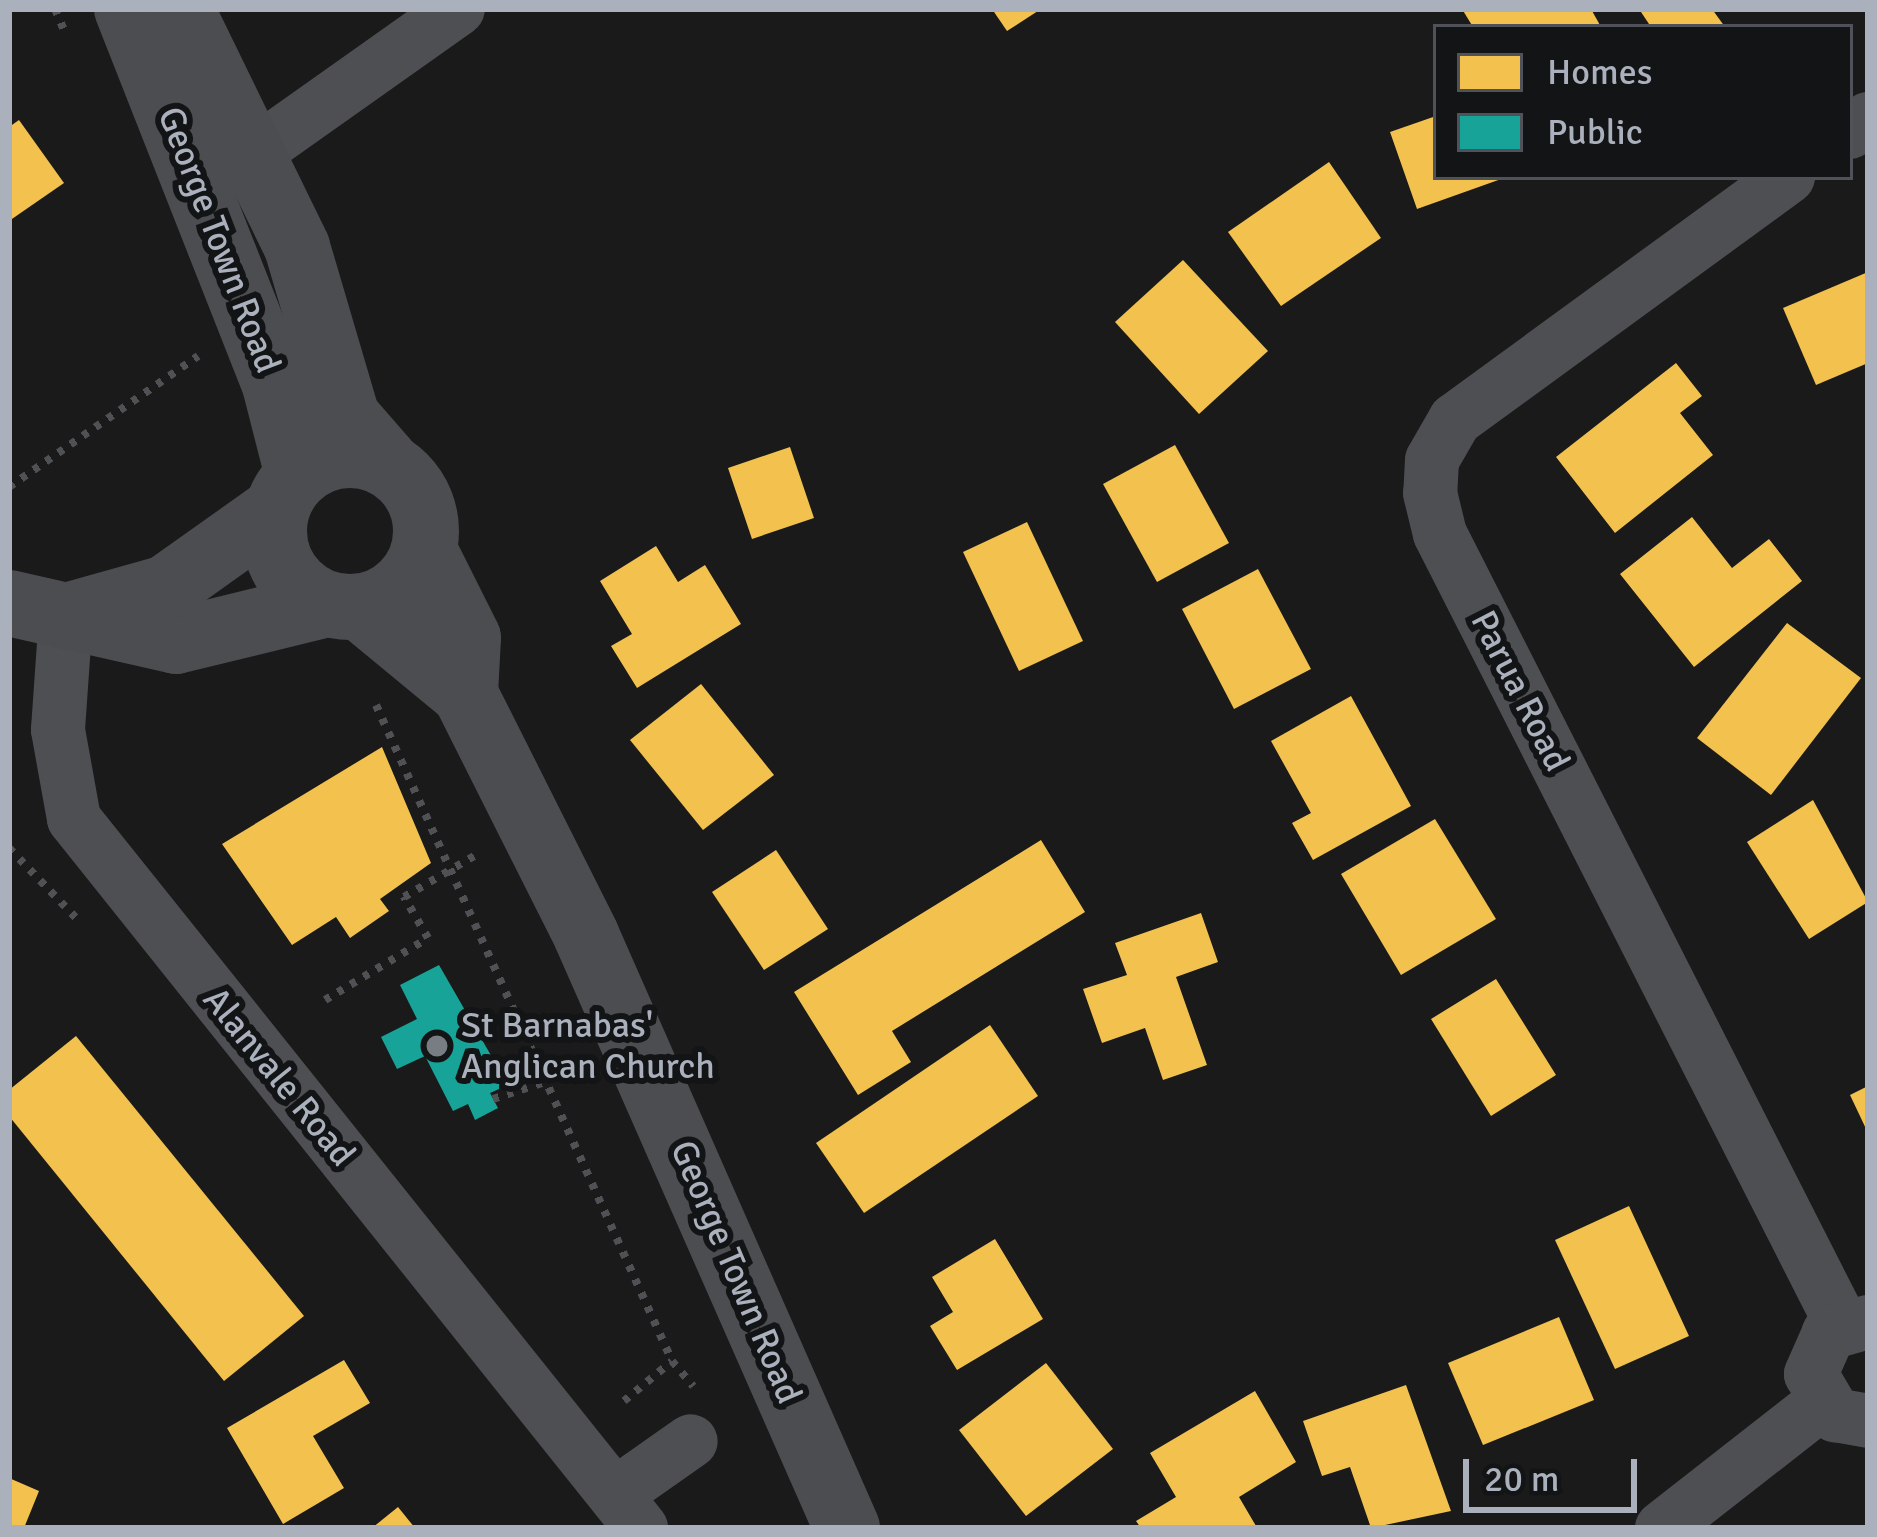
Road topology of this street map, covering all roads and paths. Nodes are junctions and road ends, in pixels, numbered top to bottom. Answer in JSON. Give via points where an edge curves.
{"nodes":[{"id":1,"x":127,"y":9,"type":"edge"},
{"id":2,"x":181,"y":9,"type":"edge"},
{"id":3,"x":458,"y":9,"type":"edge"},
{"id":4,"x":253,"y":154,"type":"junction"},
{"id":5,"x":1784,"y":180,"type":"edge"},
{"id":6,"x":213,"y":371,"type":"dead end"},
{"id":7,"x":388,"y":464,"type":"junction"},
{"id":8,"x":9,"y":488,"type":"edge"},
{"id":9,"x":287,"y":492,"type":"junction"},
{"id":10,"x":424,"y":550,"type":"junction"},
{"id":11,"x":344,"y":605,"type":"junction"},
{"id":12,"x":38,"y":609,"type":"edge"},
{"id":13,"x":368,"y":694,"type":"dead end"},
{"id":14,"x":465,"y":694,"type":"junction"},
{"id":15,"x":9,"y":848,"type":"edge"},
{"id":16,"x":476,"y":856,"type":"dead end"},
{"id":17,"x":448,"y":867,"type":"junction"},
{"id":18,"x":94,"y":927,"type":"dead end"},
{"id":19,"x":326,"y":1000,"type":"dead end"},
{"id":20,"x":573,"y":1073,"type":"dead end"},
{"id":21,"x":545,"y":1084,"type":"junction"},
{"id":22,"x":493,"y":1100,"type":"dead end"},
{"id":23,"x":1855,"y":1323,"type":"edge"},
{"id":24,"x":672,"y":1360,"type":"junction"},
{"id":25,"x":624,"y":1401,"type":"dead end"},
{"id":26,"x":1845,"y":1412,"type":"edge"},
{"id":27,"x":695,"y":1417,"type":"joint"},
{"id":28,"x":628,"y":1510,"type":"edge"},
{"id":29,"x":847,"y":1528,"type":"edge"},
{"id":30,"x":1662,"y":1528,"type":"edge"}],
"edges":[{"from":1,"to":9,"type":"main road","name":"George Town Road","via":[[255,329]]},
{"from":2,"to":4,"type":"main road","name":"George Town Road"},
{"from":3,"to":4,"type":"street"},
{"from":4,"to":7,"type":"main road","name":"George Town Road","via":[[297,247],[346,417]]},
{"from":5,"to":23,"type":"street","name":"Parua Road","via":[[1455,420],[1432,460],[1430,493],[1441,535]]},
{"from":6,"to":8,"type":"path","via":[[201,354]]},
{"from":7,"to":9,"type":"main road","via":[[341,454]]},
{"from":7,"to":10,"type":"main road","via":[[421,501]]},
{"from":9,"to":11,"type":"main road","via":[[289,577]]},
{"from":9,"to":12,"type":"main road","via":[[166,588]]},
{"from":10,"to":11,"type":"main road","via":[[401,587]]},
{"from":10,"to":14,"type":"main road","name":"George Town Road","via":[[469,638]]},
{"from":11,"to":12,"type":"main road","via":[[176,640]]},
{"from":11,"to":14,"type":"main road","name":"George Town Road"},
{"from":12,"to":28,"type":"street","name":"Alanvale Road","via":[[74,819]]},
{"from":13,"to":17,"type":"path"},
{"from":14,"to":29,"type":"main road","name":"George Town Road","via":[[586,934]]},
{"from":15,"to":18,"type":"path"},
{"from":16,"to":17,"type":"path"},
{"from":17,"to":19,"type":"path","via":[[404,897],[428,938]]},
{"from":17,"to":21,"type":"path"},
{"from":20,"to":21,"type":"path"},
{"from":21,"to":22,"type":"path"},
{"from":21,"to":24,"type":"path"},
{"from":23,"to":26,"type":"street","via":[[1812,1359]]},
{"from":24,"to":25,"type":"path"},
{"from":24,"to":27,"type":"path"},
{"from":26,"to":30,"type":"street"},
{"from":27,"to":28,"type":"street","name":"Alanvale Road"}]}
